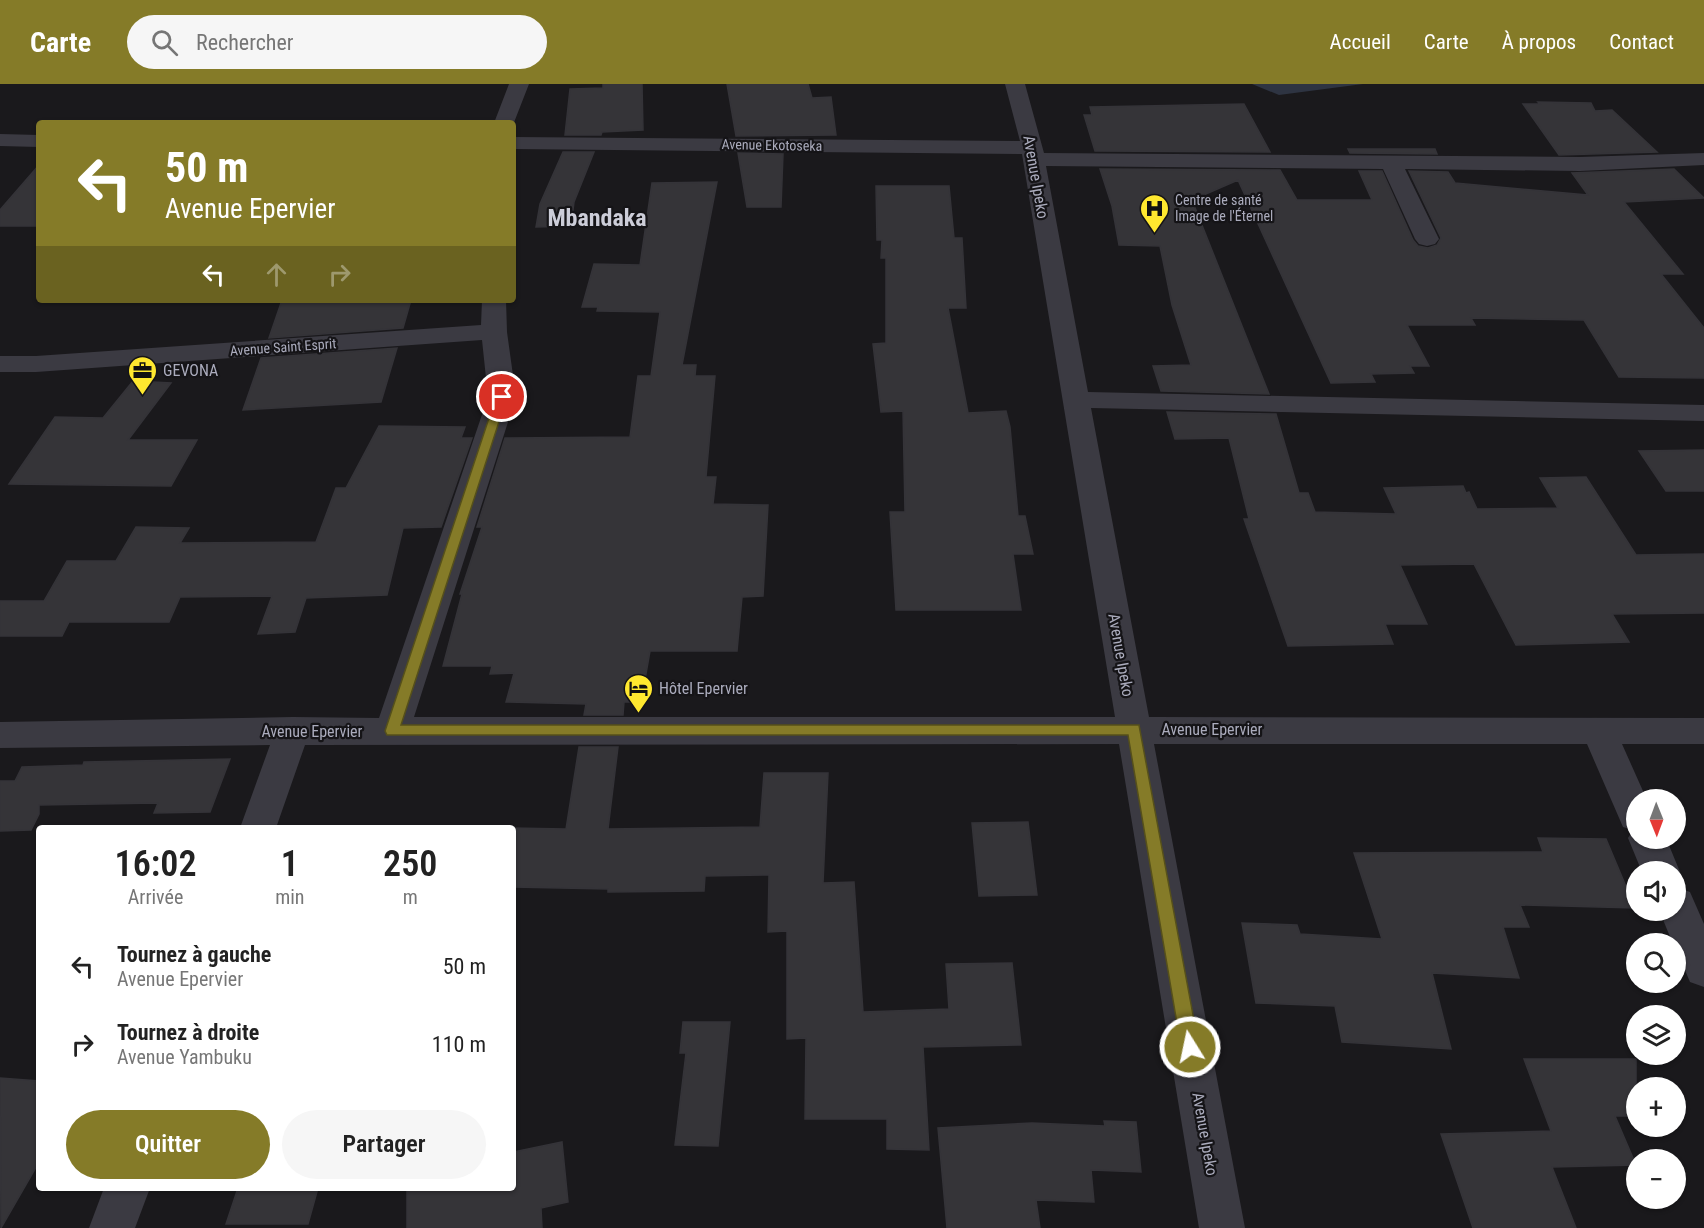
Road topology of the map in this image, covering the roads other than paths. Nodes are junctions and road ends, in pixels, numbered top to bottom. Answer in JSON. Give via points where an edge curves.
{"nodes":[{"id":1,"x":519,"y":84,"type":"edge"},
{"id":2,"x":1015,"y":84,"type":"edge"},
{"id":3,"x":505,"y":120,"type":"edge"},
{"id":4,"x":0,"y":140,"type":"edge"},
{"id":5,"x":36,"y":141,"type":"edge"},
{"id":6,"x":516,"y":143,"type":"edge"},
{"id":7,"x":1032,"y":153,"type":"junction"},
{"id":8,"x":1704,"y":159,"type":"edge"},
{"id":9,"x":1391,"y":163,"type":"junction"},
{"id":10,"x":1427,"y":239,"type":"dead end"},
{"id":11,"x":494,"y":303,"type":"edge"},
{"id":12,"x":494,"y":332,"type":"junction"},
{"id":13,"x":0,"y":364,"type":"edge"},
{"id":14,"x":1075,"y":399,"type":"junction"},
{"id":15,"x":1704,"y":413,"type":"edge"},
{"id":16,"x":1134,"y":729,"type":"junction"},
{"id":17,"x":293,"y":730,"type":"junction"},
{"id":18,"x":392,"y":731,"type":"junction"},
{"id":19,"x":1599,"y":732,"type":"junction"},
{"id":20,"x":1704,"y":732,"type":"edge"},
{"id":21,"x":0,"y":735,"type":"edge"},
{"id":22,"x":1626,"y":793,"type":"edge"},
{"id":23,"x":259,"y":825,"type":"edge"},
{"id":24,"x":1683,"y":921,"type":"edge"},
{"id":25,"x":1704,"y":969,"type":"edge"},
{"id":26,"x":126,"y":1191,"type":"edge"},
{"id":27,"x":112,"y":1228,"type":"edge"},
{"id":28,"x":1222,"y":1228,"type":"edge"}],
"edges":[{"from":1,"to":3,"type":"street"},
{"from":2,"to":7,"type":"street","name":"Avenue Ipeko"},
{"from":4,"to":5,"type":"street"},
{"from":6,"to":7,"type":"street","name":"Avenue Ekotoseka"},
{"from":7,"to":9,"type":"street","name":"Avenue Ekotoseka"},
{"from":7,"to":14,"type":"street","name":"Avenue Ipeko"},
{"from":8,"to":9,"type":"street","name":"Avenue Ekotoseka","via":[[1580,164]]},
{"from":9,"to":10,"type":"street"},
{"from":11,"to":12,"type":"street"},
{"from":12,"to":13,"type":"street","name":"Avenue Saint Esprit"},
{"from":12,"to":18,"type":"street","via":[[502,397]]},
{"from":14,"to":15,"type":"street"},
{"from":14,"to":16,"type":"street","name":"Avenue Ipeko"},
{"from":16,"to":18,"type":"street","name":"Avenue Epervier"},
{"from":16,"to":19,"type":"street","name":"Avenue Epervier"},
{"from":16,"to":28,"type":"street","name":"Avenue Ipeko"},
{"from":17,"to":18,"type":"street","name":"Avenue Epervier"},
{"from":17,"to":21,"type":"street","name":"Avenue Epervier"},
{"from":17,"to":23,"type":"street"},
{"from":19,"to":20,"type":"street","name":"Avenue Epervier"},
{"from":19,"to":22,"type":"street"},
{"from":24,"to":25,"type":"street"},
{"from":26,"to":27,"type":"street"}]}
